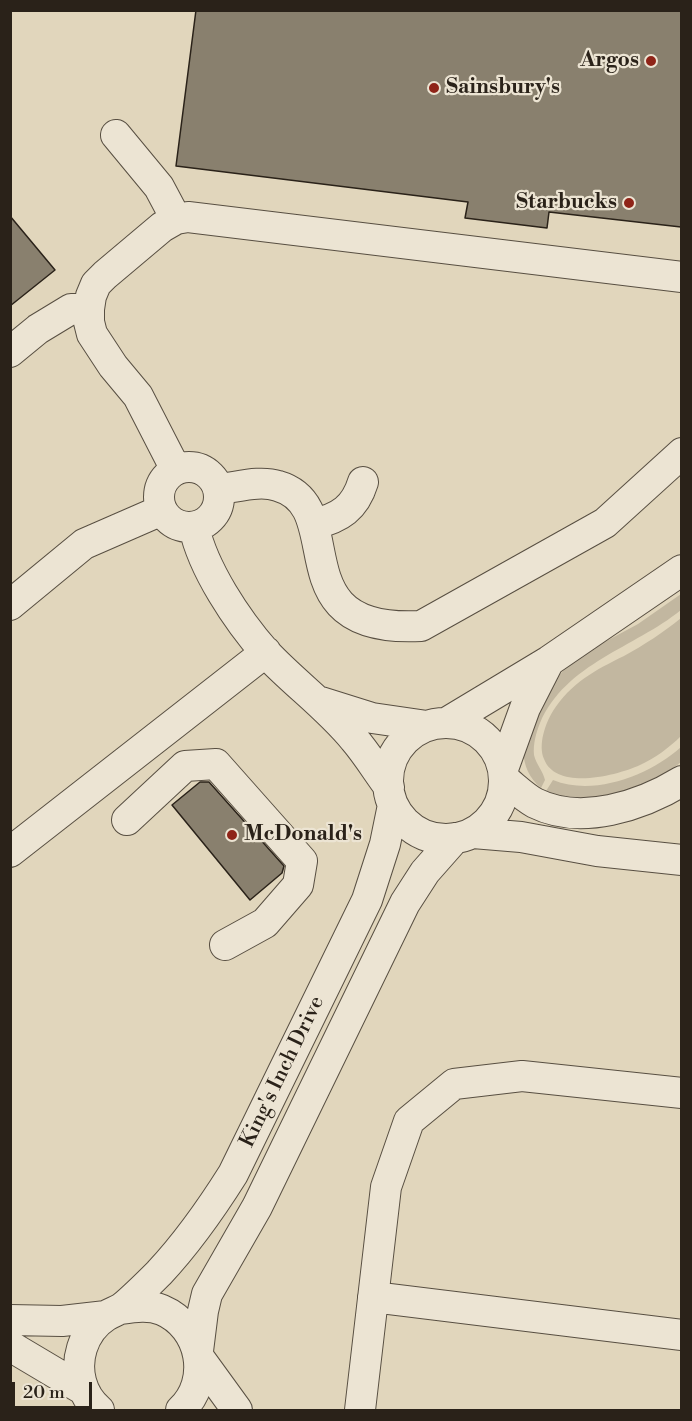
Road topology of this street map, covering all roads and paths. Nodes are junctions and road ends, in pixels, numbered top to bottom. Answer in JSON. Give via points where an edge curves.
{"nodes":[{"id":1,"x":116,"y":135,"type":"dead end"},
{"id":2,"x":176,"y":219,"type":"junction"},
{"id":3,"x":681,"y":277,"type":"edge"},
{"id":4,"x":89,"y":309,"type":"junction"},
{"id":5,"x":10,"y":352,"type":"edge"},
{"id":6,"x":681,"y":453,"type":"edge"},
{"id":7,"x":176,"y":470,"type":"junction"},
{"id":8,"x":363,"y":482,"type":"dead end"},
{"id":9,"x":219,"y":489,"type":"junction"},
{"id":10,"x":162,"y":510,"type":"junction"},
{"id":11,"x":314,"y":524,"type":"junction"},
{"id":12,"x":194,"y":527,"type":"junction"},
{"id":13,"x":681,"y":570,"type":"edge"},
{"id":14,"x":10,"y":604,"type":"edge"},
{"id":15,"x":266,"y":652,"type":"junction"},
{"id":16,"x":549,"y":661,"type":"junction"},
{"id":17,"x":319,"y":702,"type":"junction"},
{"id":18,"x":436,"y":724,"type":"junction"},
{"id":19,"x":504,"y":775,"type":"junction"},
{"id":20,"x":681,"y":781,"type":"edge"},
{"id":21,"x":391,"y":796,"type":"junction"},
{"id":22,"x":127,"y":820,"type":"dead end"},
{"id":23,"x":464,"y":835,"type":"junction"},
{"id":24,"x":10,"y":852,"type":"edge"},
{"id":25,"x":681,"y":861,"type":"edge"},
{"id":26,"x":225,"y":945,"type":"dead end"},
{"id":27,"x":681,"y":1093,"type":"edge"},
{"id":28,"x":373,"y":1297,"type":"junction"},
{"id":29,"x":113,"y":1312,"type":"junction"},
{"id":30,"x":10,"y":1320,"type":"edge"},
{"id":31,"x":681,"y":1335,"type":"edge"},
{"id":32,"x":10,"y":1346,"type":"edge"},
{"id":33,"x":199,"y":1355,"type":"junction"},
{"id":34,"x":92,"y":1404,"type":"edge"},
{"id":35,"x":181,"y":1410,"type":"edge"},
{"id":36,"x":237,"y":1410,"type":"edge"},
{"id":37,"x":360,"y":1410,"type":"edge"}],
"edges":[{"from":1,"to":2,"type":"street","via":[[159,187]]},
{"from":2,"to":3,"type":"street","via":[[188,217]]},
{"from":2,"to":4,"type":"street","via":[[148,237],[100,280]]},
{"from":4,"to":5,"type":"street","via":[[71,309]]},
{"from":4,"to":7,"type":"street","via":[[92,334],[138,396]]},
{"from":6,"to":11,"type":"street","via":[[605,523],[421,626],[372,623],[347,610],[328,587]]},
{"from":7,"to":9,"type":"street","via":[[197,468],[206,472]]},
{"from":7,"to":10,"type":"street","via":[[164,480],[160,490]]},
{"from":8,"to":11,"type":"street","via":[[351,506]]},
{"from":9,"to":11,"type":"street","via":[[255,484],[280,486],[301,500]]},
{"from":9,"to":12,"type":"street","via":[[212,517]]},
{"from":10,"to":12,"type":"street","via":[[176,524]]},
{"from":10,"to":14,"type":"street","via":[[84,544]]},
{"from":12,"to":15,"type":"street","via":[[198,548],[222,593]]},
{"from":13,"to":16,"type":"street","name":"King's Inch Drive"},
{"from":15,"to":17,"type":"street"},
{"from":15,"to":24,"type":"street"},
{"from":16,"to":18,"type":"street","name":"King's Inch Drive"},
{"from":16,"to":19,"type":"street","name":"King's Inch Drive","via":[[525,708]]},
{"from":17,"to":18,"type":"street","via":[[372,718]]},
{"from":17,"to":21,"type":"street","via":[[355,739]]},
{"from":18,"to":19,"type":"street","via":[[465,726],[483,736],[496,751]]},
{"from":18,"to":21,"type":"street","name":"King's Inch Drive","via":[[410,736],[396,751],[389,768]]},
{"from":19,"to":20,"type":"street","via":[[535,802],[573,813],[626,806]]},
{"from":19,"to":23,"type":"street","name":"King's Inch Drive","via":[[498,806],[488,821]]},
{"from":21,"to":23,"type":"street","via":[[404,821],[418,832],[436,838]]},
{"from":21,"to":29,"type":"street","name":"King's Inch Drive","via":[[385,844],[367,900],[233,1174],[208,1214],[159,1273]]},
{"from":22,"to":26,"type":"street","via":[[185,766],[216,764],[302,861],[298,885],[265,923]]},
{"from":23,"to":25,"type":"street","via":[[521,837]]},
{"from":23,"to":33,"type":"street","name":"King's Inch Drive","via":[[425,872],[405,903],[257,1207],[207,1294]]},
{"from":27,"to":28,"type":"street","via":[[522,1076],[454,1084],[409,1121],[386,1186]]},
{"from":28,"to":31,"type":"street"},
{"from":28,"to":37,"type":"street"},
{"from":29,"to":30,"type":"street","via":[[62,1321]]},
{"from":29,"to":33,"type":"street","via":[[143,1306],[162,1310],[191,1334]]},
{"from":29,"to":34,"type":"street","name":"King's Inch Drive","via":[[91,1330],[82,1347],[79,1368]]},
{"from":32,"to":34,"type":"street"},
{"from":33,"to":35,"type":"street","name":"King's Inch Drive","via":[[195,1391]]},
{"from":33,"to":36,"type":"street"}]}
